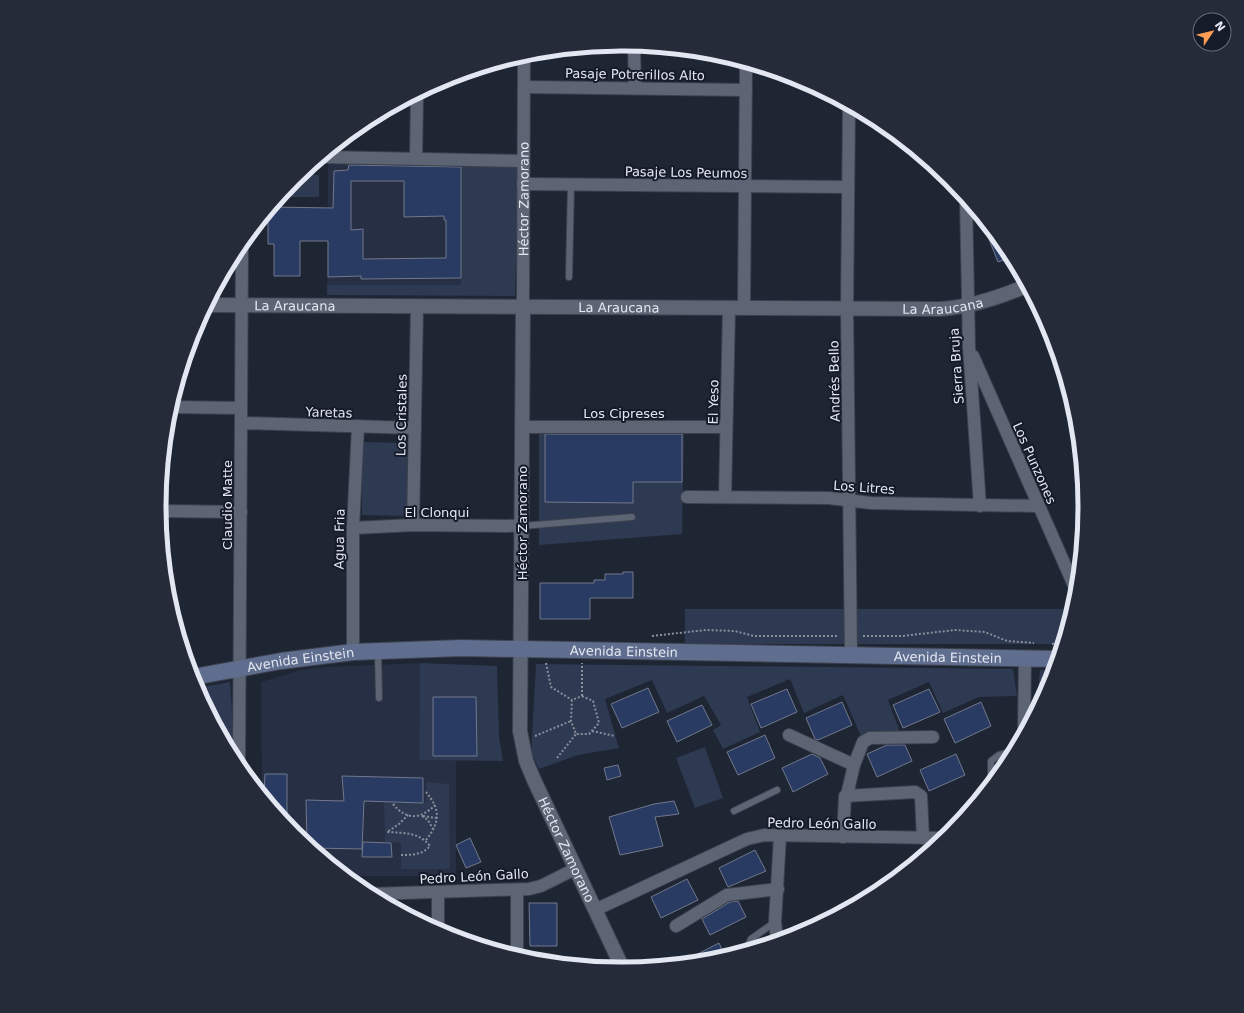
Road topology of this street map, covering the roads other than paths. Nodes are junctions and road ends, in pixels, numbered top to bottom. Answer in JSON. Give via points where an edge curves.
{"nodes":[{"id":1,"x":634,"y":51,"type":"edge"},
{"id":2,"x":524,"y":62,"type":"edge"},
{"id":3,"x":746,"y":69,"type":"edge"},
{"id":4,"x":524,"y":87,"type":"junction"},
{"id":5,"x":634,"y":88,"type":"junction"},
{"id":6,"x":746,"y":90,"type":"junction"},
{"id":7,"x":417,"y":100,"type":"edge"},
{"id":8,"x":849,"y":111,"type":"edge"},
{"id":9,"x":330,"y":157,"type":"edge"},
{"id":10,"x":416,"y":159,"type":"junction"},
{"id":11,"x":523,"y":161,"type":"junction"},
{"id":12,"x":523,"y":184,"type":"junction"},
{"id":13,"x":571,"y":184,"type":"junction"},
{"id":14,"x":745,"y":186,"type":"junction"},
{"id":15,"x":848,"y":187,"type":"junction"},
{"id":16,"x":966,"y":209,"type":"edge"},
{"id":17,"x":242,"y":255,"type":"edge"},
{"id":18,"x":569,"y":277,"type":"dead end"},
{"id":19,"x":1021,"y":288,"type":"edge"},
{"id":20,"x":213,"y":306,"type":"edge"},
{"id":21,"x":242,"y":306,"type":"junction"},
{"id":22,"x":417,"y":306,"type":"junction"},
{"id":23,"x":967,"y":306,"type":"junction"},
{"id":24,"x":523,"y":307,"type":"junction"},
{"id":25,"x":729,"y":308,"type":"junction"},
{"id":26,"x":744,"y":308,"type":"junction"},
{"id":27,"x":847,"y":309,"type":"junction"},
{"id":28,"x":969,"y":347,"type":"junction"},
{"id":29,"x":177,"y":408,"type":"edge"},
{"id":30,"x":242,"y":408,"type":"junction"},
{"id":31,"x":242,"y":423,"type":"junction"},
{"id":32,"x":358,"y":426,"type":"junction"},
{"id":33,"x":522,"y":427,"type":"junction"},
{"id":34,"x":726,"y":427,"type":"junction"},
{"id":35,"x":415,"y":428,"type":"junction"},
{"id":36,"x":687,"y":497,"type":"dead end"},
{"id":37,"x":724,"y":497,"type":"junction"},
{"id":38,"x":849,"y":501,"type":"junction"},
{"id":39,"x":980,"y":506,"type":"junction"},
{"id":40,"x":1038,"y":506,"type":"junction"},
{"id":41,"x":166,"y":511,"type":"edge"},
{"id":42,"x":241,"y":512,"type":"junction"},
{"id":43,"x":632,"y":517,"type":"dead end"},
{"id":44,"x":413,"y":525,"type":"junction"},
{"id":45,"x":522,"y":526,"type":"junction"},
{"id":46,"x":352,"y":528,"type":"junction"},
{"id":47,"x":1072,"y":580,"type":"edge"},
{"id":48,"x":521,"y":649,"type":"junction"},
{"id":49,"x":378,"y":650,"type":"junction"},
{"id":50,"x":353,"y":652,"type":"junction"},
{"id":51,"x":851,"y":656,"type":"junction"},
{"id":52,"x":1025,"y":659,"type":"junction"},
{"id":53,"x":1051,"y":659,"type":"edge"},
{"id":54,"x":241,"y":668,"type":"junction"},
{"id":55,"x":199,"y":676,"type":"edge"},
{"id":56,"x":379,"y":698,"type":"dead end"},
{"id":57,"x":1024,"y":720,"type":"edge"},
{"id":58,"x":789,"y":735,"type":"dead end"},
{"id":59,"x":933,"y":737,"type":"dead end"},
{"id":60,"x":239,"y":754,"type":"edge"},
{"id":61,"x":1005,"y":754,"type":"edge"},
{"id":62,"x":854,"y":765,"type":"junction"},
{"id":63,"x":991,"y":773,"type":"edge"},
{"id":64,"x":777,"y":790,"type":"dead end"},
{"id":65,"x":847,"y":795,"type":"junction"},
{"id":66,"x":734,"y":811,"type":"dead end"},
{"id":67,"x":780,"y":836,"type":"junction"},
{"id":68,"x":843,"y":837,"type":"junction"},
{"id":69,"x":923,"y":838,"type":"junction"},
{"id":70,"x":934,"y":838,"type":"edge"},
{"id":71,"x":574,"y":869,"type":"junction"},
{"id":72,"x":778,"y":888,"type":"junction"},
{"id":73,"x":517,"y":890,"type":"junction"},
{"id":74,"x":438,"y":893,"type":"junction"},
{"id":75,"x":383,"y":894,"type":"edge"},
{"id":76,"x":595,"y":910,"type":"junction"},
{"id":77,"x":775,"y":922,"type":"junction"},
{"id":78,"x":438,"y":923,"type":"edge"},
{"id":79,"x":676,"y":926,"type":"dead end"},
{"id":80,"x":777,"y":934,"type":"edge"},
{"id":81,"x":749,"y":943,"type":"edge"},
{"id":82,"x":517,"y":949,"type":"edge"},
{"id":83,"x":620,"y":962,"type":"edge"}],
"edges":[{"from":1,"to":5,"type":"street"},
{"from":2,"to":4,"type":"street","name":"Héctor Zamorano"},
{"from":3,"to":6,"type":"street"},
{"from":4,"to":5,"type":"street","name":"Pasaje Potrerillos Alto"},
{"from":4,"to":11,"type":"street","name":"Héctor Zamorano"},
{"from":5,"to":6,"type":"street","name":"Pasaje Potrerillos Alto"},
{"from":6,"to":14,"type":"street"},
{"from":7,"to":10,"type":"street"},
{"from":8,"to":15,"type":"street","name":"Andrés Bello"},
{"from":9,"to":10,"type":"street"},
{"from":10,"to":11,"type":"street"},
{"from":11,"to":12,"type":"street","name":"Héctor Zamorano"},
{"from":12,"to":13,"type":"street","name":"Pasaje Los Peumos"},
{"from":12,"to":24,"type":"street","name":"Héctor Zamorano"},
{"from":13,"to":14,"type":"street","name":"Pasaje Los Peumos"},
{"from":13,"to":18,"type":"lane"},
{"from":14,"to":15,"type":"street","name":"Pasaje Los Peumos"},
{"from":14,"to":26,"type":"street"},
{"from":15,"to":27,"type":"street","name":"Andrés Bello"},
{"from":16,"to":23,"type":"street","name":"Sierra Bruja"},
{"from":17,"to":21,"type":"street","name":"Claudio Matte"},
{"from":19,"to":23,"type":"street","name":"La Araucana","via":[[983,303]]},
{"from":20,"to":21,"type":"street","name":"La Araucana"},
{"from":21,"to":22,"type":"street","name":"La Araucana"},
{"from":21,"to":30,"type":"street","name":"Claudio Matte"},
{"from":22,"to":24,"type":"street","name":"La Araucana"},
{"from":22,"to":35,"type":"street","name":"Los Cristales"},
{"from":23,"to":27,"type":"street","name":"La Araucana","via":[[940,309]]},
{"from":23,"to":28,"type":"street","name":"Sierra Bruja"},
{"from":24,"to":25,"type":"street","name":"La Araucana"},
{"from":24,"to":33,"type":"street","name":"Héctor Zamorano"},
{"from":25,"to":26,"type":"street","name":"La Araucana"},
{"from":25,"to":34,"type":"street","name":"El Yeso"},
{"from":26,"to":27,"type":"street","name":"La Araucana"},
{"from":27,"to":38,"type":"street","name":"Andrés Bello"},
{"from":28,"to":39,"type":"street","name":"Sierra Bruja"},
{"from":28,"to":40,"type":"street","name":"Los Punzones"},
{"from":29,"to":30,"type":"street"},
{"from":30,"to":31,"type":"street","name":"Claudio Matte"},
{"from":31,"to":32,"type":"street","name":"Yaretas"},
{"from":31,"to":42,"type":"street","name":"Claudio Matte"},
{"from":32,"to":35,"type":"street","name":"Yaretas"},
{"from":32,"to":46,"type":"street","name":"Agua Fria"},
{"from":33,"to":34,"type":"street","name":"Los Cipreses"},
{"from":33,"to":45,"type":"street","name":"Héctor Zamorano"},
{"from":34,"to":37,"type":"street","name":"El Yeso"},
{"from":35,"to":44,"type":"street","name":"Los Cristales"},
{"from":36,"to":37,"type":"street","name":"Los Litres"},
{"from":37,"to":38,"type":"street","name":"Los Litres","via":[[829,498]]},
{"from":38,"to":39,"type":"street","name":"Los Litres"},
{"from":38,"to":51,"type":"street","name":"Andrés Bello"},
{"from":39,"to":40,"type":"street","name":"Los Litres"},
{"from":40,"to":47,"type":"street","name":"Los Punzones"},
{"from":41,"to":42,"type":"street"},
{"from":42,"to":54,"type":"street","name":"Claudio Matte"},
{"from":43,"to":45,"type":"lane"},
{"from":44,"to":45,"type":"street","name":"El Clonqui"},
{"from":44,"to":46,"type":"street","name":"El Clonqui"},
{"from":45,"to":48,"type":"street","name":"Héctor Zamorano"},
{"from":46,"to":50,"type":"street","name":"Agua Fria"},
{"from":48,"to":49,"type":"main road","name":"Avenida Einstein"},
{"from":48,"to":51,"type":"main road","name":"Avenida Einstein"},
{"from":48,"to":71,"type":"street","name":"Héctor Zamorano","via":[[522,746],[534,780]]},
{"from":49,"to":50,"type":"main road","name":"Avenida Einstein"},
{"from":49,"to":56,"type":"lane"},
{"from":50,"to":54,"type":"main road","name":"Avenida Einstein"},
{"from":51,"to":52,"type":"main road","name":"Avenida Einstein"},
{"from":52,"to":53,"type":"main road","name":"Avenida Einstein"},
{"from":52,"to":57,"type":"street"},
{"from":54,"to":55,"type":"main road","name":"Avenida Einstein"},
{"from":54,"to":60,"type":"street","name":"Claudio Matte"},
{"from":58,"to":62,"type":"street"},
{"from":59,"to":62,"type":"street","via":[[870,738],[863,742]]},
{"from":61,"to":63,"type":"lane","via":[[991,761]]},
{"from":62,"to":65,"type":"street"},
{"from":64,"to":66,"type":"lane"},
{"from":65,"to":68,"type":"street","via":[[844,799]]},
{"from":65,"to":69,"type":"street","via":[[915,792],[919,794]]},
{"from":67,"to":68,"type":"street","name":"Pedro León Gallo"},
{"from":67,"to":72,"type":"street"},
{"from":67,"to":76,"type":"street","name":"Pedro León Gallo","via":[[764,835],[747,839]]},
{"from":68,"to":69,"type":"street","name":"Pedro León Gallo"},
{"from":69,"to":70,"type":"street","name":"Pedro León Gallo"},
{"from":71,"to":73,"type":"street","name":"Pedro León Gallo","via":[[541,886]]},
{"from":71,"to":76,"type":"street","name":"Héctor Zamorano"},
{"from":72,"to":77,"type":"street"},
{"from":72,"to":79,"type":"street","via":[[727,895]]},
{"from":73,"to":74,"type":"street","name":"Pedro León Gallo"},
{"from":73,"to":82,"type":"street"},
{"from":74,"to":75,"type":"street","name":"Pedro León Gallo"},
{"from":74,"to":78,"type":"street"},
{"from":76,"to":83,"type":"street","name":"Héctor Zamorano"},
{"from":77,"to":80,"type":"street"},
{"from":77,"to":81,"type":"lane","via":[[751,939]]}]}
